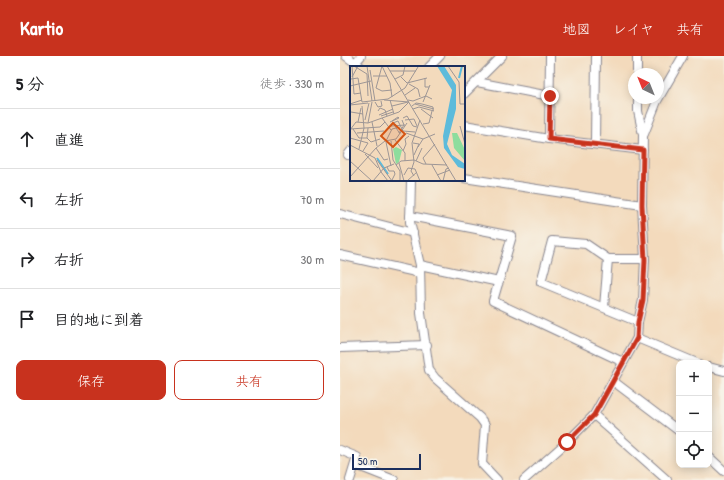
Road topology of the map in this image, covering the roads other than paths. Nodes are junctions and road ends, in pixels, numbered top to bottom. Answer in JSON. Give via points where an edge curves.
{"nodes":[{"id":1,"x":346,"y":56,"type":"edge"},
{"id":2,"x":361,"y":56,"type":"edge"},
{"id":3,"x":440,"y":56,"type":"edge"},
{"id":4,"x":502,"y":56,"type":"edge"},
{"id":5,"x":550,"y":56,"type":"edge"},
{"id":6,"x":596,"y":56,"type":"edge"},
{"id":7,"x":637,"y":56,"type":"edge"},
{"id":8,"x":681,"y":57,"type":"edge"},
{"id":9,"x":358,"y":65,"type":"edge"},
{"id":10,"x":430,"y":66,"type":"edge"},
{"id":11,"x":638,"y":68,"type":"edge"},
{"id":12,"x":477,"y":82,"type":"junction"},
{"id":13,"x":465,"y":93,"type":"edge"},
{"id":14,"x":550,"y":96,"type":"junction"},
{"id":15,"x":638,"y":104,"type":"edge"},
{"id":16,"x":465,"y":125,"type":"edge"},
{"id":17,"x":643,"y":135,"type":"junction"},
{"id":18,"x":549,"y":139,"type":"junction"},
{"id":19,"x":595,"y":143,"type":"junction"},
{"id":20,"x":643,"y":150,"type":"junction"},
{"id":21,"x":465,"y":178,"type":"edge"},
{"id":22,"x":411,"y":181,"type":"edge"},
{"id":23,"x":642,"y":205,"type":"junction"},
{"id":24,"x":340,"y":214,"type":"edge"},
{"id":25,"x":410,"y":216,"type":"junction"},
{"id":26,"x":413,"y":233,"type":"junction"},
{"id":27,"x":340,"y":255,"type":"edge"},
{"id":28,"x":608,"y":258,"type":"junction"},
{"id":29,"x":645,"y":260,"type":"junction"},
{"id":30,"x":420,"y":269,"type":"junction"},
{"id":31,"x":499,"y":282,"type":"junction"},
{"id":32,"x":604,"y":307,"type":"junction"},
{"id":33,"x":638,"y":322,"type":"junction"},
{"id":34,"x":637,"y":338,"type":"junction"},
{"id":35,"x":427,"y":344,"type":"junction"},
{"id":36,"x":340,"y":348,"type":"edge"},
{"id":37,"x":690,"y":360,"type":"edge"},
{"id":38,"x":623,"y":362,"type":"junction"},
{"id":39,"x":712,"y":368,"type":"edge"},
{"id":40,"x":724,"y":371,"type":"edge"},
{"id":41,"x":613,"y":381,"type":"junction"},
{"id":42,"x":594,"y":415,"type":"junction"},
{"id":43,"x":676,"y":429,"type":"edge"},
{"id":44,"x":340,"y":450,"type":"edge"},
{"id":45,"x":712,"y":460,"type":"edge"},
{"id":46,"x":356,"y":465,"type":"junction"},
{"id":47,"x":724,"y":471,"type":"edge"},
{"id":48,"x":350,"y":480,"type":"edge"},
{"id":49,"x":394,"y":480,"type":"edge"},
{"id":50,"x":497,"y":480,"type":"edge"},
{"id":51,"x":524,"y":480,"type":"edge"},
{"id":52,"x":668,"y":480,"type":"edge"}],
"edges":[{"from":1,"to":9,"type":"street"},
{"from":2,"to":9,"type":"street"},
{"from":3,"to":10,"type":"street"},
{"from":4,"to":12,"type":"street"},
{"from":5,"to":14,"type":"street"},
{"from":6,"to":19,"type":"street"},
{"from":7,"to":11,"type":"street"},
{"from":8,"to":17,"type":"street","via":[[657,101]]},
{"from":12,"to":13,"type":"street"},
{"from":12,"to":14,"type":"street"},
{"from":14,"to":18,"type":"street"},
{"from":15,"to":17,"type":"street"},
{"from":16,"to":18,"type":"street"},
{"from":17,"to":20,"type":"street"},
{"from":18,"to":19,"type":"street"},
{"from":19,"to":20,"type":"street"},
{"from":20,"to":23,"type":"street"},
{"from":21,"to":23,"type":"street"},
{"from":22,"to":25,"type":"street"},
{"from":23,"to":29,"type":"street"},
{"from":24,"to":26,"type":"street"},
{"from":25,"to":26,"type":"street"},
{"from":25,"to":31,"type":"street","via":[[512,236]]},
{"from":26,"to":30,"type":"street"},
{"from":27,"to":30,"type":"street"},
{"from":28,"to":29,"type":"street"},
{"from":28,"to":32,"type":"street"},
{"from":28,"to":32,"type":"street","via":[[586,244],[552,241],[541,282]]},
{"from":29,"to":33,"type":"street","via":[[643,300]]},
{"from":30,"to":31,"type":"street"},
{"from":30,"to":35,"type":"street","via":[[421,313]]},
{"from":31,"to":38,"type":"street","via":[[493,301],[497,304]]},
{"from":32,"to":33,"type":"street"},
{"from":33,"to":34,"type":"street"},
{"from":34,"to":37,"type":"street"},
{"from":34,"to":38,"type":"street"},
{"from":35,"to":36,"type":"street"},
{"from":35,"to":50,"type":"street","via":[[429,370],[485,425],[482,464]]},
{"from":38,"to":41,"type":"street"},
{"from":39,"to":40,"type":"street"},
{"from":41,"to":42,"type":"street"},
{"from":41,"to":43,"type":"street"},
{"from":42,"to":51,"type":"street"},
{"from":42,"to":52,"type":"street"},
{"from":44,"to":46,"type":"street","via":[[357,457]]},
{"from":45,"to":47,"type":"street"},
{"from":46,"to":48,"type":"street"},
{"from":46,"to":49,"type":"street"}]}
